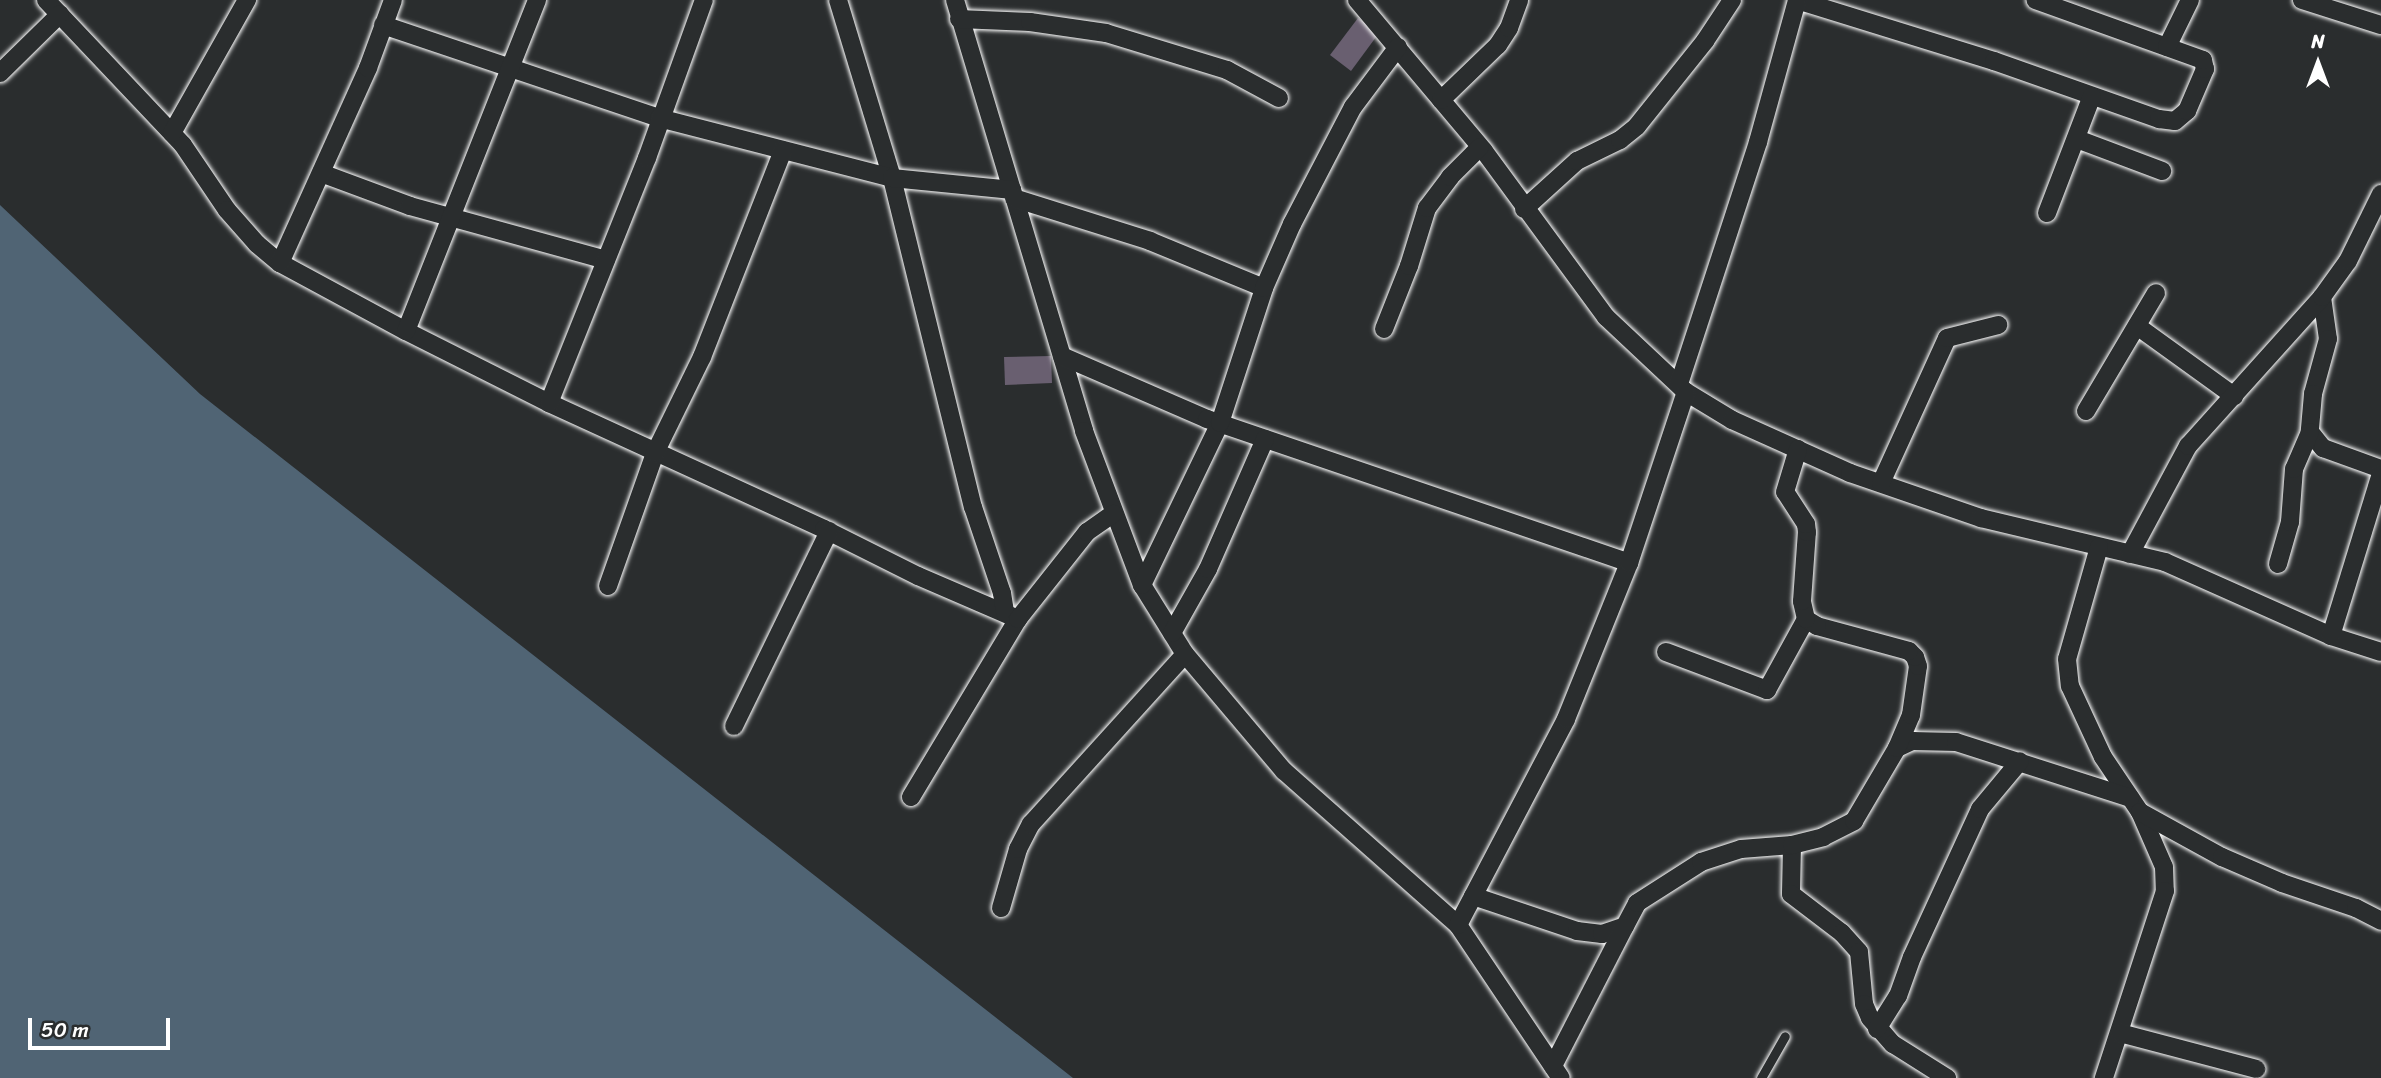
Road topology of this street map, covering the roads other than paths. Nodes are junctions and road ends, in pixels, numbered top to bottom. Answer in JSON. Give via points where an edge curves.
{"nodes":[{"id":1,"x":46,"y":0,"type":"edge"},
{"id":2,"x":247,"y":0,"type":"edge"},
{"id":3,"x":393,"y":0,"type":"edge"},
{"id":4,"x":537,"y":0,"type":"edge"},
{"id":5,"x":704,"y":0,"type":"edge"},
{"id":6,"x":838,"y":0,"type":"edge"},
{"id":7,"x":955,"y":0,"type":"edge"},
{"id":8,"x":1357,"y":0,"type":"edge"},
{"id":9,"x":1519,"y":0,"type":"edge"},
{"id":10,"x":1732,"y":0,"type":"edge"},
{"id":11,"x":1797,"y":0,"type":"edge"},
{"id":12,"x":2035,"y":0,"type":"edge"},
{"id":13,"x":2190,"y":0,"type":"edge"},
{"id":14,"x":2302,"y":0,"type":"edge"},
{"id":15,"x":1375,"y":7,"type":"edge"},
{"id":16,"x":60,"y":14,"type":"junction"},
{"id":17,"x":959,"y":19,"type":"junction"},
{"id":18,"x":383,"y":25,"type":"junction"},
{"id":19,"x":2381,"y":25,"type":"edge"},
{"id":20,"x":1398,"y":47,"type":"junction"},
{"id":21,"x":2167,"y":47,"type":"junction"},
{"id":22,"x":509,"y":69,"type":"junction"},
{"id":23,"x":0,"y":73,"type":"edge"},
{"id":24,"x":2092,"y":96,"type":"junction"},
{"id":25,"x":1279,"y":98,"type":"dead end"},
{"id":26,"x":1441,"y":100,"type":"junction"},
{"id":27,"x":660,"y":118,"type":"junction"},
{"id":28,"x":172,"y":133,"type":"junction"},
{"id":29,"x":2077,"y":139,"type":"junction"},
{"id":30,"x":1480,"y":147,"type":"junction"},
{"id":31,"x":783,"y":150,"type":"junction"},
{"id":32,"x":2162,"y":171,"type":"dead end"},
{"id":33,"x":321,"y":173,"type":"junction"},
{"id":34,"x":891,"y":178,"type":"junction"},
{"id":35,"x":1013,"y":194,"type":"junction"},
{"id":36,"x":2381,"y":194,"type":"edge"},
{"id":37,"x":1524,"y":209,"type":"junction"},
{"id":38,"x":2047,"y":213,"type":"dead end"},
{"id":39,"x":451,"y":217,"type":"junction"},
{"id":40,"x":606,"y":260,"type":"junction"},
{"id":41,"x":281,"y":263,"type":"junction"},
{"id":42,"x":1264,"y":288,"type":"junction"},
{"id":43,"x":2156,"y":293,"type":"dead end"},
{"id":44,"x":2322,"y":298,"type":"junction"},
{"id":45,"x":1997,"y":325,"type":"dead end"},
{"id":46,"x":2137,"y":326,"type":"junction"},
{"id":47,"x":1384,"y":329,"type":"dead end"},
{"id":48,"x":406,"y":331,"type":"junction"},
{"id":49,"x":1062,"y":356,"type":"junction"},
{"id":50,"x":1682,"y":388,"type":"junction"},
{"id":51,"x":2234,"y":396,"type":"junction"},
{"id":52,"x":549,"y":403,"type":"junction"},
{"id":53,"x":2087,"y":411,"type":"dead end"},
{"id":54,"x":1220,"y":423,"type":"junction"},
{"id":55,"x":2310,"y":432,"type":"junction"},
{"id":56,"x":1265,"y":439,"type":"junction"},
{"id":57,"x":1798,"y":449,"type":"junction"},
{"id":58,"x":655,"y":453,"type":"junction"},
{"id":59,"x":2381,"y":471,"type":"edge"},
{"id":60,"x":1881,"y":483,"type":"junction"},
{"id":61,"x":1113,"y":514,"type":"junction"},
{"id":62,"x":829,"y":531,"type":"junction"},
{"id":63,"x":2098,"y":547,"type":"junction"},
{"id":64,"x":2130,"y":554,"type":"junction"},
{"id":65,"x":1629,"y":563,"type":"junction"},
{"id":66,"x":2277,"y":564,"type":"dead end"},
{"id":67,"x":1142,"y":585,"type":"junction"},
{"id":68,"x":608,"y":586,"type":"dead end"},
{"id":69,"x":1011,"y":616,"type":"junction"},
{"id":70,"x":1806,"y":620,"type":"junction"},
{"id":71,"x":1171,"y":633,"type":"junction"},
{"id":72,"x":2331,"y":636,"type":"junction"},
{"id":73,"x":1667,"y":652,"type":"dead end"},
{"id":74,"x":2381,"y":652,"type":"edge"},
{"id":75,"x":1185,"y":654,"type":"junction"},
{"id":76,"x":734,"y":726,"type":"dead end"},
{"id":77,"x":1897,"y":748,"type":"junction"},
{"id":78,"x":2020,"y":761,"type":"junction"},
{"id":79,"x":911,"y":797,"type":"dead end"},
{"id":80,"x":2135,"y":805,"type":"junction"},
{"id":81,"x":1792,"y":845,"type":"junction"},
{"id":82,"x":1473,"y":896,"type":"junction"},
{"id":83,"x":1001,"y":908,"type":"dead end"},
{"id":84,"x":2381,"y":921,"type":"edge"},
{"id":85,"x":1458,"y":925,"type":"junction"},
{"id":86,"x":1625,"y":926,"type":"junction"},
{"id":87,"x":1877,"y":1029,"type":"junction"},
{"id":88,"x":2120,"y":1032,"type":"junction"},
{"id":89,"x":1785,"y":1036,"type":"dead end"},
{"id":90,"x":2256,"y":1069,"type":"dead end"},
{"id":91,"x":1557,"y":1072,"type":"edge"},
{"id":92,"x":1761,"y":1078,"type":"edge"},
{"id":93,"x":1947,"y":1078,"type":"edge"},
{"id":94,"x":2104,"y":1078,"type":"edge"}],
"edges":[{"from":1,"to":16,"type":"street"},
{"from":2,"to":28,"type":"street"},
{"from":3,"to":18,"type":"street"},
{"from":4,"to":22,"type":"street"},
{"from":5,"to":27,"type":"street"},
{"from":6,"to":34,"type":"street"},
{"from":7,"to":17,"type":"street"},
{"from":8,"to":15,"type":"street"},
{"from":9,"to":26,"type":"street","via":[[1498,45]]},
{"from":10,"to":37,"type":"street","via":[[1637,126],[1620,140],[1577,161]]},
{"from":11,"to":24,"type":"street"},
{"from":11,"to":50,"type":"street"},
{"from":12,"to":21,"type":"street"},
{"from":13,"to":21,"type":"street"},
{"from":14,"to":19,"type":"street"},
{"from":15,"to":20,"type":"street"},
{"from":16,"to":23,"type":"street"},
{"from":16,"to":28,"type":"street"},
{"from":17,"to":25,"type":"street","via":[[1030,22],[1106,33],[1227,69]]},
{"from":17,"to":35,"type":"street"},
{"from":18,"to":22,"type":"street"},
{"from":18,"to":33,"type":"street"},
{"from":20,"to":26,"type":"street"},
{"from":20,"to":42,"type":"street","via":[[1353,107]]},
{"from":21,"to":24,"type":"street","via":[[2206,64],[2181,118],[2168,121]]},
{"from":22,"to":27,"type":"street"},
{"from":22,"to":39,"type":"street"},
{"from":24,"to":29,"type":"street"},
{"from":26,"to":30,"type":"street"},
{"from":27,"to":31,"type":"street"},
{"from":27,"to":40,"type":"street"},
{"from":28,"to":41,"type":"street","via":[[227,210]]},
{"from":29,"to":32,"type":"street"},
{"from":29,"to":38,"type":"street"},
{"from":30,"to":37,"type":"street"},
{"from":30,"to":47,"type":"street","via":[[1427,208]]},
{"from":31,"to":34,"type":"street"},
{"from":31,"to":58,"type":"street","via":[[702,358]]},
{"from":33,"to":39,"type":"street"},
{"from":33,"to":41,"type":"street"},
{"from":34,"to":35,"type":"street"},
{"from":34,"to":69,"type":"street","via":[[974,507]]},
{"from":35,"to":42,"type":"street","via":[[1150,241]]},
{"from":35,"to":49,"type":"street"},
{"from":36,"to":44,"type":"street","via":[[2348,261]]},
{"from":37,"to":50,"type":"street","via":[[1606,317]]},
{"from":39,"to":40,"type":"street"},
{"from":39,"to":48,"type":"street"},
{"from":40,"to":52,"type":"street"},
{"from":41,"to":48,"type":"street"},
{"from":42,"to":54,"type":"street"},
{"from":43,"to":46,"type":"street"},
{"from":44,"to":51,"type":"street"},
{"from":44,"to":55,"type":"street","via":[[2328,339],[2313,394]]},
{"from":45,"to":60,"type":"street","via":[[1947,338]]},
{"from":46,"to":51,"type":"street"},
{"from":46,"to":53,"type":"street"},
{"from":48,"to":52,"type":"street"},
{"from":49,"to":54,"type":"street"},
{"from":49,"to":61,"type":"street"},
{"from":50,"to":57,"type":"street","via":[[1732,420]]},
{"from":50,"to":65,"type":"street"},
{"from":51,"to":64,"type":"street","via":[[2188,446]]},
{"from":52,"to":58,"type":"street"},
{"from":54,"to":56,"type":"street"},
{"from":54,"to":67,"type":"street"},
{"from":55,"to":59,"type":"street","via":[[2323,448]]},
{"from":55,"to":66,"type":"street","via":[[2294,469],[2290,522]]},
{"from":56,"to":65,"type":"street"},
{"from":56,"to":71,"type":"street","via":[[1204,577]]},
{"from":57,"to":60,"type":"street"},
{"from":57,"to":70,"type":"street","via":[[1785,492],[1806,524],[1802,601]]},
{"from":58,"to":62,"type":"street"},
{"from":58,"to":68,"type":"street"},
{"from":59,"to":72,"type":"street"},
{"from":60,"to":63,"type":"street","via":[[1981,518]]},
{"from":61,"to":67,"type":"street"},
{"from":61,"to":69,"type":"street","via":[[1087,532]]},
{"from":62,"to":69,"type":"street"},
{"from":62,"to":76,"type":"street"},
{"from":63,"to":64,"type":"street"},
{"from":63,"to":80,"type":"street","via":[[2067,659],[2070,686],[2103,757]]},
{"from":64,"to":72,"type":"street","via":[[2165,562]]},
{"from":65,"to":82,"type":"street","via":[[1566,719]]},
{"from":67,"to":71,"type":"street"},
{"from":69,"to":79,"type":"street"},
{"from":70,"to":73,"type":"street","via":[[1767,690]]},
{"from":70,"to":77,"type":"street","via":[[1901,648],[1915,657],[1911,715]]},
{"from":71,"to":75,"type":"street"},
{"from":72,"to":74,"type":"street"},
{"from":75,"to":83,"type":"street","via":[[1031,824],[1018,849]]},
{"from":75,"to":85,"type":"street","via":[[1284,772]]},
{"from":77,"to":78,"type":"street","via":[[1912,741],[1956,742]]},
{"from":77,"to":81,"type":"street","via":[[1854,821],[1823,837]]},
{"from":78,"to":80,"type":"street"},
{"from":78,"to":87,"type":"street","via":[[1980,809],[1898,996]]},
{"from":80,"to":84,"type":"street","via":[[2222,857]]},
{"from":80,"to":88,"type":"street","via":[[2164,867],[2165,891]]},
{"from":81,"to":86,"type":"street","via":[[1741,849],[1701,862],[1637,903]]},
{"from":81,"to":87,"type":"street","via":[[1791,894],[1859,952],[1864,1004]]},
{"from":82,"to":85,"type":"street"},
{"from":82,"to":86,"type":"street","via":[[1591,934]]},
{"from":85,"to":91,"type":"street"},
{"from":86,"to":91,"type":"street"},
{"from":87,"to":93,"type":"street"},
{"from":88,"to":90,"type":"street"},
{"from":88,"to":94,"type":"street"},
{"from":89,"to":92,"type":"lane"}]}
